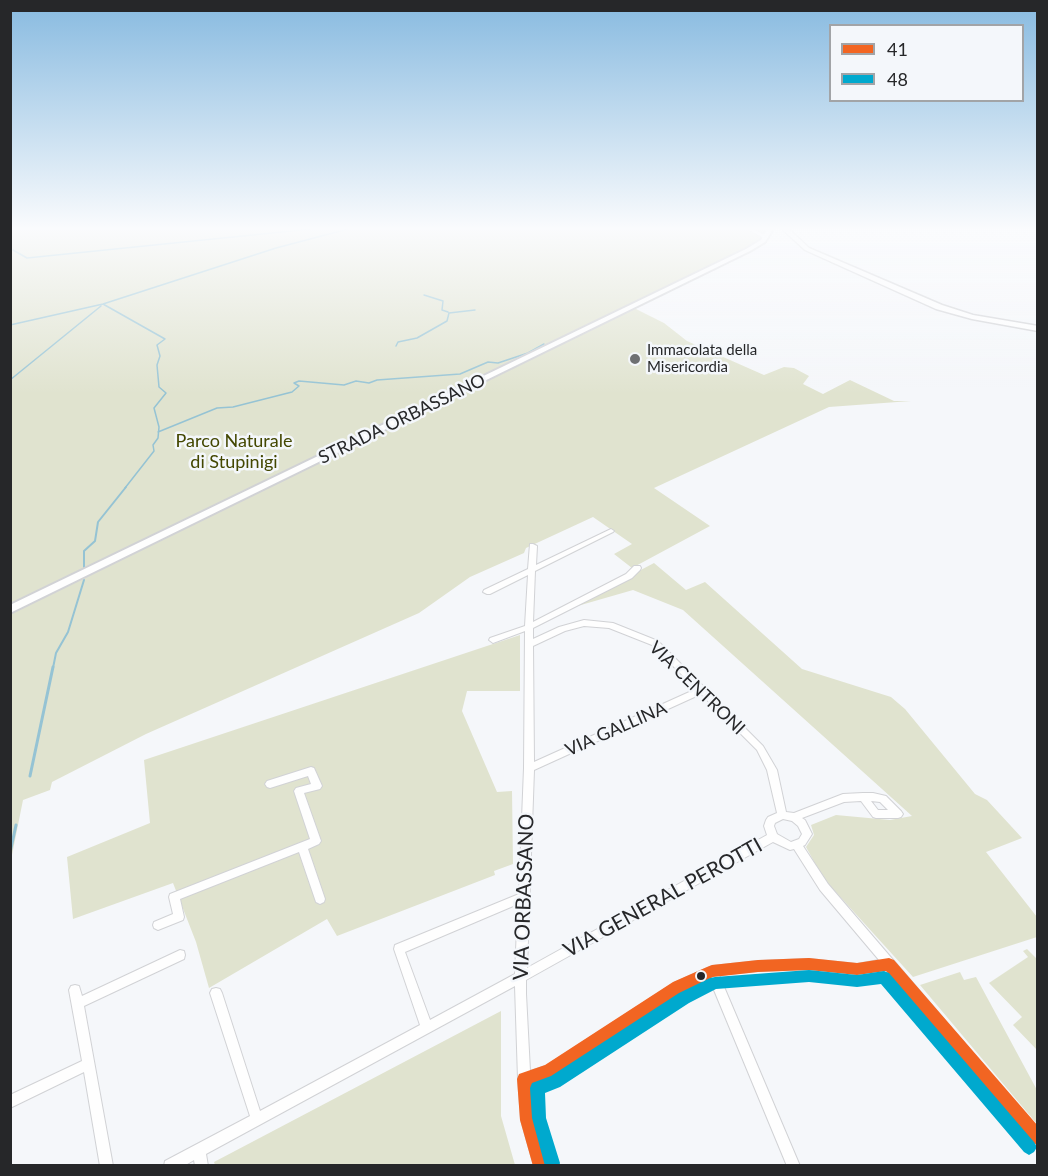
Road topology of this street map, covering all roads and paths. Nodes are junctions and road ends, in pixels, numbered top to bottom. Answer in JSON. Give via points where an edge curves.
{"nodes":[{"id":1,"x":679,"y":284,"type":"edge"},
{"id":2,"x":886,"y":284,"type":"edge"},
{"id":3,"x":1038,"y":329,"type":"edge"},
{"id":4,"x":611,"y":531,"type":"dead end"},
{"id":5,"x":533,"y":546,"type":"dead end"},
{"id":6,"x":637,"y":568,"type":"dead end"},
{"id":7,"x":531,"y":570,"type":"junction"},
{"id":8,"x":487,"y":592,"type":"dead end"},
{"id":9,"x":10,"y":610,"type":"edge"},
{"id":10,"x":529,"y":627,"type":"junction"},
{"id":11,"x":493,"y":640,"type":"dead end"},
{"id":12,"x":530,"y":644,"type":"junction"},
{"id":13,"x":703,"y":690,"type":"junction"},
{"id":14,"x":529,"y":768,"type":"junction"},
{"id":15,"x":270,"y":784,"type":"dead end"},
{"id":16,"x":863,"y":797,"type":"dead end"},
{"id":17,"x":782,"y":815,"type":"junction"},
{"id":18,"x":794,"y":817,"type":"junction"},
{"id":19,"x":773,"y":837,"type":"junction"},
{"id":20,"x":797,"y":845,"type":"junction"},
{"id":21,"x":302,"y":846,"type":"junction"},
{"id":22,"x":524,"y":897,"type":"junction"},
{"id":23,"x":320,"y":899,"type":"dead end"},
{"id":24,"x":158,"y":925,"type":"dead end"},
{"id":25,"x":180,"y":955,"type":"dead end"},
{"id":26,"x":889,"y":964,"type":"junction"},
{"id":27,"x":712,"y":971,"type":"junction"},
{"id":28,"x":520,"y":977,"type":"junction"},
{"id":29,"x":216,"y":993,"type":"dead end"},
{"id":30,"x":427,"y":1028,"type":"junction"},
{"id":31,"x":88,"y":1064,"type":"junction"},
{"id":32,"x":524,"y":1079,"type":"junction"},
{"id":33,"x":10,"y":1102,"type":"edge"},
{"id":34,"x":257,"y":1119,"type":"junction"},
{"id":35,"x":1038,"y":1139,"type":"edge"},
{"id":36,"x":199,"y":1151,"type":"junction"},
{"id":37,"x":107,"y":1166,"type":"edge"},
{"id":38,"x":170,"y":1166,"type":"edge"},
{"id":39,"x":202,"y":1166,"type":"edge"},
{"id":40,"x":541,"y":1166,"type":"edge"},
{"id":41,"x":794,"y":1166,"type":"edge"}],
"edges":[{"from":1,"to":9,"type":"main road","name":"STRADA ORBASSANO"},
{"from":2,"to":3,"type":"main road","via":[[972,317]]},
{"from":4,"to":7,"type":"street"},
{"from":5,"to":7,"type":"street","name":"VIA ORBASSANO"},
{"from":6,"to":10,"type":"street","via":[[629,576]]},
{"from":7,"to":8,"type":"street"},
{"from":7,"to":10,"type":"street","name":"VIA ORBASSANO"},
{"from":10,"to":11,"type":"street"},
{"from":10,"to":12,"type":"street","name":"VIA ORBASSANO"},
{"from":12,"to":13,"type":"street","name":"VIA CENTRONI","via":[[562,628],[584,623],[610,625],[655,643]]},
{"from":12,"to":14,"type":"street","name":"VIA ORBASSANO"},
{"from":13,"to":14,"type":"street","name":"VIA GALLINA"},
{"from":13,"to":17,"type":"street","name":"VIA CENTRONI","via":[[760,748],[772,770]]},
{"from":14,"to":22,"type":"street","name":"VIA ORBASSANO"},
{"from":15,"to":21,"type":"street","via":[[311,771],[317,786],[299,791],[315,841]]},
{"from":16,"to":18,"type":"street","via":[[843,798]]},
{"from":17,"to":18,"type":"street"},
{"from":17,"to":19,"type":"street","via":[[771,820]]},
{"from":18,"to":20,"type":"street","via":[[807,834]]},
{"from":19,"to":20,"type":"street","via":[[783,844]]},
{"from":19,"to":28,"type":"street","name":"VIA GENERAL PEROTTI"},
{"from":20,"to":26,"type":"street","via":[[824,887]]},
{"from":21,"to":23,"type":"street"},
{"from":21,"to":24,"type":"street","via":[[174,897],[179,917]]},
{"from":22,"to":28,"type":"street","name":"VIA ORBASSANO"},
{"from":22,"to":30,"type":"street","via":[[399,949]]},
{"from":25,"to":31,"type":"street","via":[[76,997]]},
{"from":26,"to":27,"type":"street","via":[[857,969],[810,964]]},
{"from":26,"to":35,"type":"street"},
{"from":27,"to":32,"type":"street","via":[[678,987],[549,1071]]},
{"from":27,"to":41,"type":"street"},
{"from":28,"to":30,"type":"street","name":"VIA GENERAL PEROTTI"},
{"from":28,"to":32,"type":"street","name":"VIA ORBASSANO"},
{"from":29,"to":34,"type":"street"},
{"from":30,"to":34,"type":"street","name":"VIA GENERAL PEROTTI"},
{"from":31,"to":33,"type":"street"},
{"from":31,"to":37,"type":"street"},
{"from":32,"to":40,"type":"street","name":"VIA ORBASSANO","via":[[527,1120]]},
{"from":34,"to":36,"type":"street","name":"VIA GENERAL PEROTTI"},
{"from":36,"to":38,"type":"street","name":"VIA GENERAL PEROTTI"},
{"from":36,"to":39,"type":"street"}]}
